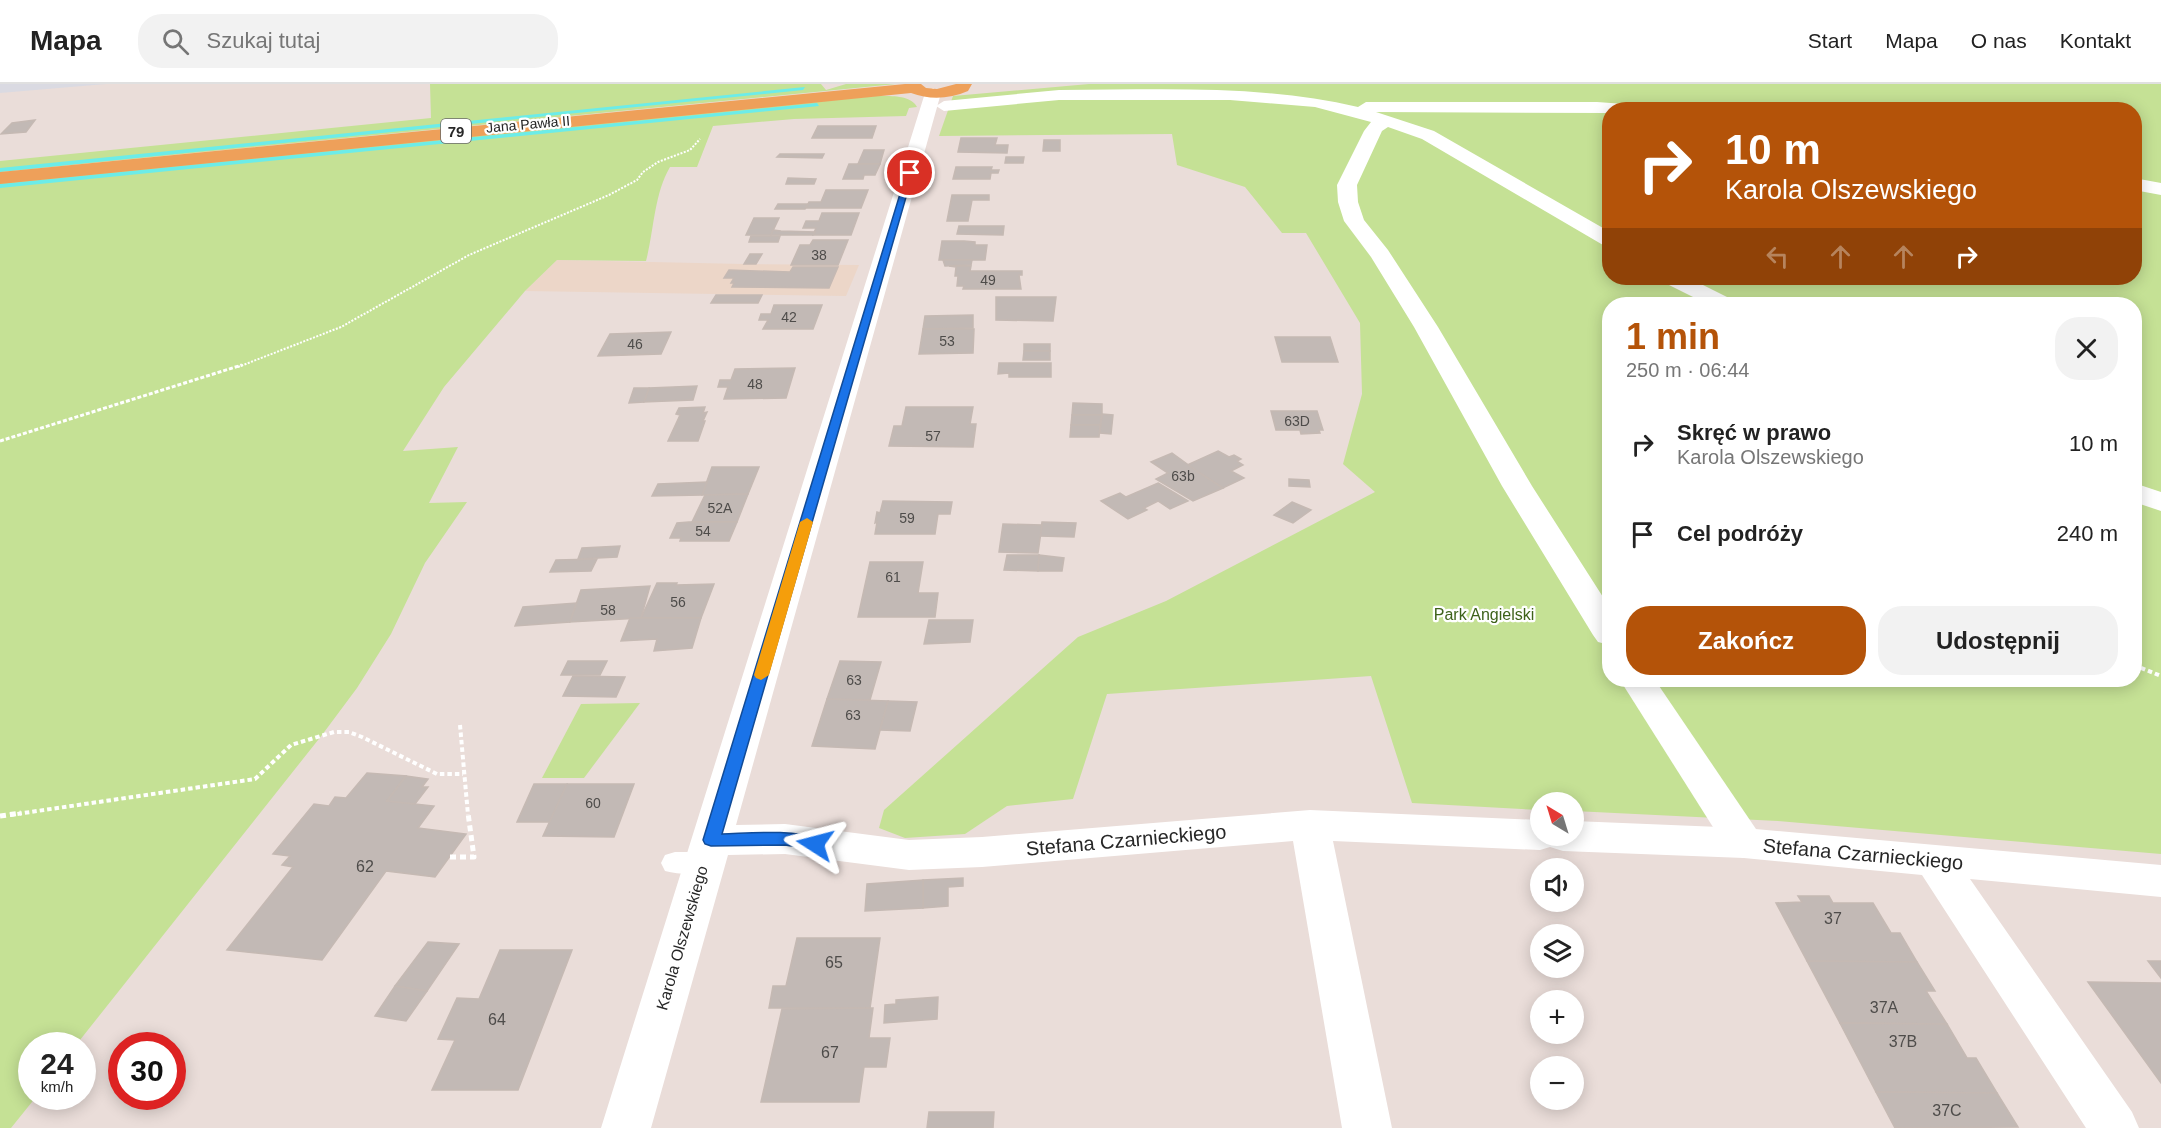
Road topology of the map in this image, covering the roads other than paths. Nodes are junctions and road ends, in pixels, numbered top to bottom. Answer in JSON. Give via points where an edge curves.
{"nodes":[{"id":1,"x":964,"y":84,"type":"edge"},
{"id":2,"x":926,"y":93,"type":"edge"},
{"id":3,"x":1340,"y":108,"type":"junction"},
{"id":4,"x":1602,"y":108,"type":"edge"},
{"id":5,"x":1386,"y":122,"type":"junction"},
{"id":6,"x":0,"y":178,"type":"edge"},
{"id":7,"x":2142,"y":185,"type":"edge"},
{"id":8,"x":2161,"y":189,"type":"edge"},
{"id":9,"x":1602,"y":236,"type":"edge"},
{"id":10,"x":1686,"y":285,"type":"edge"},
{"id":11,"x":1710,"y":297,"type":"edge"},
{"id":12,"x":2142,"y":495,"type":"edge"},
{"id":13,"x":2161,"y":502,"type":"edge"},
{"id":14,"x":1602,"y":622,"type":"edge"},
{"id":15,"x":1642,"y":687,"type":"edge"},
{"id":16,"x":1310,"y":825,"type":"junction"},
{"id":17,"x":1530,"y":835,"type":"edge"},
{"id":18,"x":1584,"y":837,"type":"edge"},
{"id":19,"x":1744,"y":843,"type":"junction"},
{"id":20,"x":697,"y":855,"type":"junction"},
{"id":21,"x":1934,"y":860,"type":"junction"},
{"id":22,"x":2161,"y":881,"type":"edge"},
{"id":23,"x":626,"y":1128,"type":"edge"},
{"id":24,"x":1367,"y":1128,"type":"edge"},
{"id":25,"x":2114,"y":1128,"type":"edge"}],
"edges":[{"from":1,"to":2,"type":"main road","number":"79","via":[[954,91]]},
{"from":2,"to":3,"type":"street","via":[[1230,95]]},
{"from":2,"to":6,"type":"main road","name":"Jana Pawła II","number":"79","via":[[483,128]]},
{"from":2,"to":20,"type":"street","name":"Karola Olszewskiego"},
{"from":3,"to":4,"type":"street"},
{"from":3,"to":5,"type":"street"},
{"from":5,"to":9,"type":"street","via":[[1440,141]]},
{"from":5,"to":14,"type":"street","via":[[1376,126],[1347,185],[1354,220],[1426,327],[1517,486]]},
{"from":7,"to":8,"type":"street"},
{"from":10,"to":11,"type":"street"},
{"from":12,"to":13,"type":"street"},
{"from":15,"to":19,"type":"street"},
{"from":16,"to":17,"type":"street","name":"Stefana Czarnieckiego"},
{"from":16,"to":20,"type":"street","name":"Stefana Czarnieckiego","via":[[909,855],[785,839]]},
{"from":16,"to":24,"type":"street"},
{"from":18,"to":19,"type":"street","name":"Stefana Czarnieckiego"},
{"from":19,"to":21,"type":"street","name":"Stefana Czarnieckiego"},
{"from":20,"to":23,"type":"street","name":"Karola Olszewskiego"},
{"from":21,"to":22,"type":"street","name":"Stefana Czarnieckiego"},
{"from":21,"to":25,"type":"street"}]}
